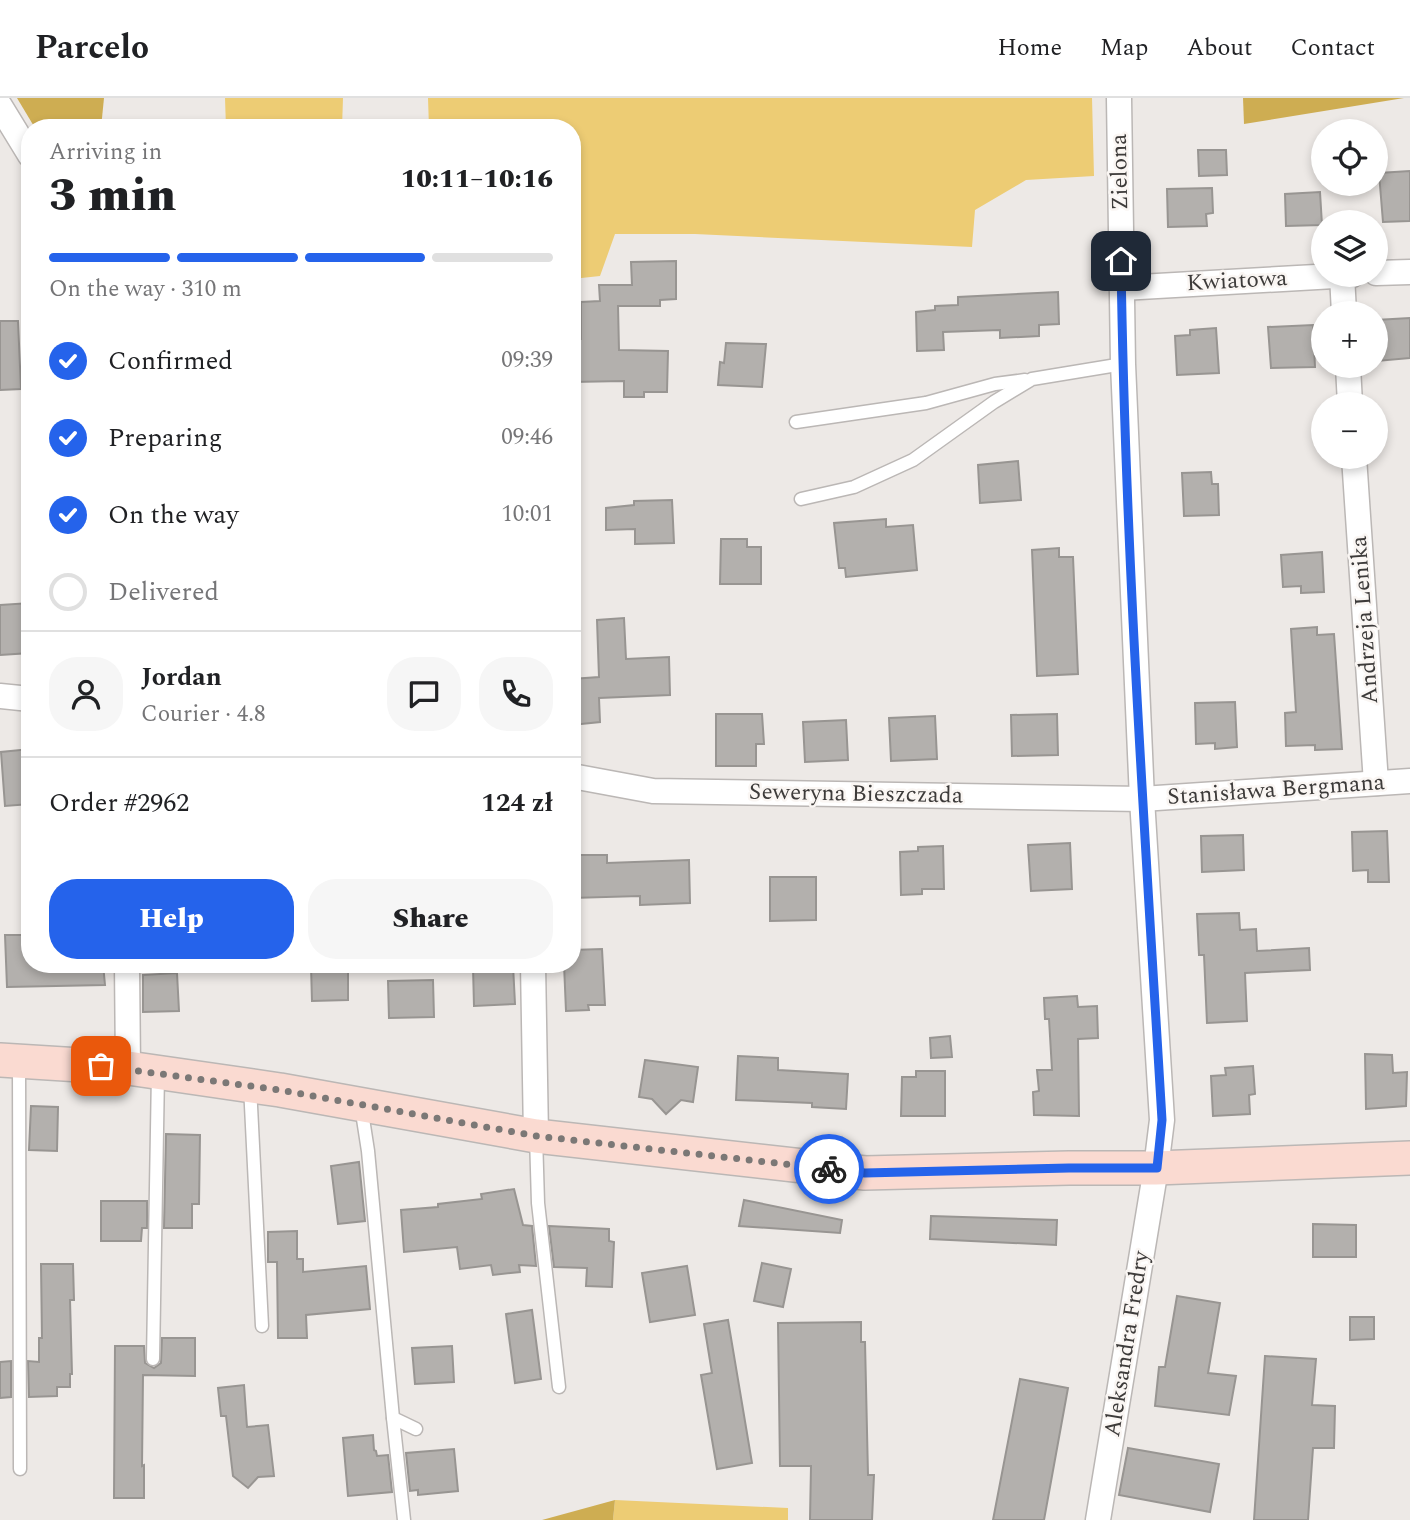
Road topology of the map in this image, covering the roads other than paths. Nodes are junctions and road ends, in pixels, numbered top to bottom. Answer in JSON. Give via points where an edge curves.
{"nodes":[{"id":1,"x":1119,"y":98,"type":"edge"},
{"id":2,"x":0,"y":106,"type":"edge"},
{"id":3,"x":21,"y":140,"type":"edge"},
{"id":4,"x":1410,"y":272,"type":"edge"},
{"id":5,"x":1388,"y":273,"type":"edge"},
{"id":6,"x":1311,"y":277,"type":"edge"},
{"id":7,"x":1122,"y":288,"type":"junction"},
{"id":8,"x":1123,"y":364,"type":"junction"},
{"id":9,"x":1032,"y":379,"type":"junction"},
{"id":10,"x":796,"y":422,"type":"dead end"},
{"id":11,"x":1355,"y":469,"type":"edge"},
{"id":12,"x":801,"y":499,"type":"dead end"},
{"id":13,"x":0,"y":696,"type":"edge"},
{"id":14,"x":21,"y":698,"type":"edge"},
{"id":15,"x":581,"y":778,"type":"edge"},
{"id":16,"x":1410,"y":781,"type":"edge"},
{"id":17,"x":1376,"y":783,"type":"junction"},
{"id":18,"x":1142,"y":799,"type":"junction"},
{"id":19,"x":128,"y":973,"type":"edge"},
{"id":20,"x":533,"y":973,"type":"edge"},
{"id":21,"x":9,"y":1060,"type":"edge"},
{"id":22,"x":143,"y":1070,"type":"junction"},
{"id":23,"x":250,"y":1085,"type":"junction"},
{"id":24,"x":361,"y":1105,"type":"junction"},
{"id":25,"x":536,"y":1136,"type":"junction"},
{"id":26,"x":1410,"y":1158,"type":"edge"},
{"id":27,"x":1157,"y":1168,"type":"junction"},
{"id":28,"x":262,"y":1326,"type":"dead end"},
{"id":29,"x":153,"y":1359,"type":"dead end"},
{"id":30,"x":559,"y":1387,"type":"dead end"},
{"id":31,"x":393,"y":1418,"type":"junction"},
{"id":32,"x":416,"y":1429,"type":"dead end"},
{"id":33,"x":20,"y":1469,"type":"dead end"},
{"id":34,"x":404,"y":1520,"type":"edge"},
{"id":35,"x":1098,"y":1520,"type":"edge"}],
"edges":[{"from":1,"to":7,"type":"street","name":"Zielona"},
{"from":2,"to":3,"type":"street"},
{"from":4,"to":5,"type":"street"},
{"from":6,"to":7,"type":"street","name":"Kwiatowa"},
{"from":7,"to":8,"type":"street","name":"Zielona"},
{"from":8,"to":9,"type":"lane"},
{"from":8,"to":18,"type":"street","name":"Zielona"},
{"from":9,"to":10,"type":"lane","via":[[926,403]]},
{"from":9,"to":12,"type":"lane","via":[[913,460],[853,487]]},
{"from":11,"to":17,"type":"street","name":"Andrzeja Lenika"},
{"from":13,"to":14,"type":"street"},
{"from":15,"to":18,"type":"street","name":"Seweryna Bieszczada","via":[[653,791]]},
{"from":16,"to":17,"type":"street","name":"Stanisława Bergmana"},
{"from":17,"to":18,"type":"street","name":"Stanisława Bergmana"},
{"from":18,"to":27,"type":"street","name":"Zielona","via":[[1162,1120]]},
{"from":19,"to":22,"type":"street"},
{"from":20,"to":25,"type":"street"},
{"from":21,"to":22,"type":"street"},
{"from":21,"to":33,"type":"lane"},
{"from":22,"to":23,"type":"street"},
{"from":22,"to":29,"type":"lane"},
{"from":23,"to":24,"type":"street"},
{"from":23,"to":28,"type":"lane"},
{"from":24,"to":25,"type":"street"},
{"from":24,"to":31,"type":"lane"},
{"from":25,"to":27,"type":"street","via":[[865,1173]]},
{"from":25,"to":30,"type":"lane","via":[[538,1203]]},
{"from":26,"to":27,"type":"street"},
{"from":27,"to":35,"type":"street","name":"Aleksandra Fredry"},
{"from":31,"to":32,"type":"lane"},
{"from":31,"to":34,"type":"lane"}]}
